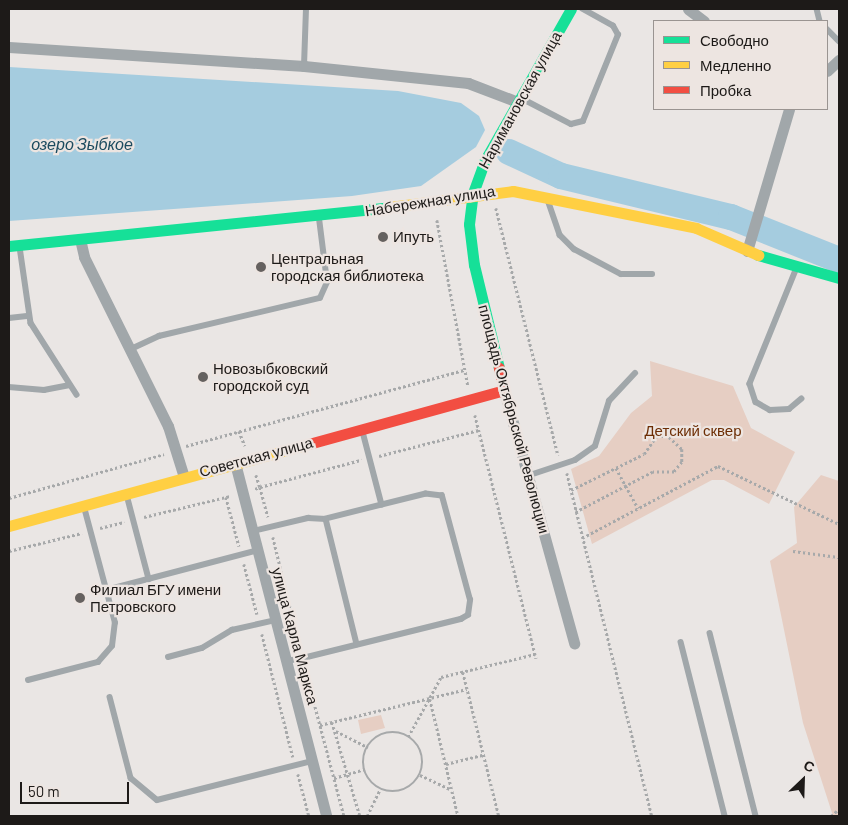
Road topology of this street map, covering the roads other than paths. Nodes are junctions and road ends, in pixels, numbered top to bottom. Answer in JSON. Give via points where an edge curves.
{"nodes":[{"id":1,"x":306,"y":9,"type":"edge"},
{"id":2,"x":571,"y":9,"type":"edge"},
{"id":3,"x":582,"y":9,"type":"edge"},
{"id":4,"x":688,"y":9,"type":"edge"},
{"id":5,"x":703,"y":20,"type":"edge"},
{"id":6,"x":828,"y":30,"type":"edge"},
{"id":7,"x":839,"y":41,"type":"edge"},
{"id":8,"x":9,"y":47,"type":"edge"},
{"id":9,"x":839,"y":60,"type":"edge"},
{"id":10,"x":304,"y":66,"type":"junction"},
{"id":11,"x":828,"y":70,"type":"edge"},
{"id":12,"x":519,"y":100,"type":"junction"},
{"id":13,"x":788,"y":110,"type":"edge"},
{"id":14,"x":472,"y":193,"type":"junction"},
{"id":15,"x":547,"y":196,"type":"junction"},
{"id":16,"x":319,"y":216,"type":"junction"},
{"id":17,"x":80,"y":239,"type":"junction"},
{"id":18,"x":14,"y":245,"type":"edge"},
{"id":19,"x":747,"y":251,"type":"junction"},
{"id":20,"x":798,"y":266,"type":"junction"},
{"id":21,"x":652,"y":274,"type":"dead end"},
{"id":22,"x":839,"y":278,"type":"edge"},
{"id":23,"x":28,"y":316,"type":"junction"},
{"id":24,"x":9,"y":318,"type":"edge"},
{"id":25,"x":131,"y":349,"type":"junction"},
{"id":26,"x":635,"y":373,"type":"dead end"},
{"id":27,"x":70,"y":385,"type":"junction"},
{"id":28,"x":9,"y":387,"type":"edge"},
{"id":29,"x":504,"y":390,"type":"junction"},
{"id":30,"x":77,"y":396,"type":"dead end"},
{"id":31,"x":801,"y":399,"type":"dead end"},
{"id":32,"x":362,"y":429,"type":"junction"},
{"id":33,"x":235,"y":463,"type":"junction"},
{"id":34,"x":530,"y":475,"type":"junction"},
{"id":35,"x":184,"y":477,"type":"junction"},
{"id":36,"x":126,"y":493,"type":"junction"},
{"id":37,"x":83,"y":505,"type":"junction"},
{"id":38,"x":382,"y":505,"type":"junction"},
{"id":39,"x":326,"y":519,"type":"junction"},
{"id":40,"x":9,"y":526,"type":"edge"},
{"id":41,"x":253,"y":532,"type":"junction"},
{"id":42,"x":258,"y":550,"type":"junction"},
{"id":43,"x":149,"y":579,"type":"junction"},
{"id":44,"x":106,"y":590,"type":"junction"},
{"id":45,"x":276,"y":620,"type":"junction"},
{"id":46,"x":710,"y":633,"type":"dead end"},
{"id":47,"x":681,"y":642,"type":"dead end"},
{"id":48,"x":574,"y":643,"type":"dead end"},
{"id":49,"x":357,"y":644,"type":"junction"},
{"id":50,"x":168,"y":657,"type":"dead end"},
{"id":51,"x":287,"y":661,"type":"junction"},
{"id":52,"x":28,"y":680,"type":"dead end"},
{"id":53,"x":110,"y":697,"type":"dead end"},
{"id":54,"x":312,"y":761,"type":"junction"},
{"id":55,"x":326,"y":816,"type":"edge"},
{"id":56,"x":725,"y":816,"type":"edge"},
{"id":57,"x":756,"y":816,"type":"edge"}],
"edges":[{"from":1,"to":10,"type":"lane"},
{"from":2,"to":12,"type":"main road","name":"Наримановская улица"},
{"from":3,"to":12,"type":"lane","via":[[612,26],[618,35],[583,121],[571,124]]},
{"from":4,"to":5,"type":"street"},
{"from":6,"to":7,"type":"lane"},
{"from":8,"to":10,"type":"street"},
{"from":9,"to":11,"type":"street"},
{"from":10,"to":12,"type":"street","via":[[468,83]]},
{"from":12,"to":14,"type":"main road","name":"Наримановская улица"},
{"from":13,"to":19,"type":"street"},
{"from":14,"to":15,"type":"main road","name":"Набережная улица","via":[[513,190]]},
{"from":14,"to":16,"type":"main road","name":"Набережная улица","via":[[416,206]]},
{"from":14,"to":29,"type":"main road","name":"площадь Октябрьской Революции","via":[[469,224],[474,265]]},
{"from":15,"to":19,"type":"main road","name":"Набережная улица","via":[[696,228]]},
{"from":15,"to":21,"type":"lane","via":[[560,235],[574,249],[621,274]]},
{"from":16,"to":17,"type":"main road","name":"Набережная улица"},
{"from":16,"to":25,"type":"lane","via":[[327,282],[320,298],[159,336]]},
{"from":17,"to":18,"type":"main road","name":"Набережная улица"},
{"from":17,"to":25,"type":"street","via":[[84,257]]},
{"from":18,"to":23,"type":"lane"},
{"from":19,"to":20,"type":"main road","name":"Набережная улица"},
{"from":20,"to":22,"type":"main road","name":"Набережная улица"},
{"from":20,"to":31,"type":"lane","via":[[750,384],[756,402],[770,410],[789,409]]},
{"from":23,"to":24,"type":"lane"},
{"from":23,"to":27,"type":"lane"},
{"from":25,"to":35,"type":"street","via":[[176,449]]},
{"from":26,"to":34,"type":"lane","via":[[609,401],[595,446],[563,464]]},
{"from":27,"to":28,"type":"lane","via":[[44,390]]},
{"from":27,"to":30,"type":"lane"},
{"from":29,"to":32,"type":"main road","name":"Советская улица"},
{"from":29,"to":34,"type":"street","name":"площадь Октябрьской Революции"},
{"from":32,"to":33,"type":"main road","name":"Советская улица"},
{"from":32,"to":38,"type":"lane"},
{"from":33,"to":35,"type":"main road","name":"Советская улица"},
{"from":33,"to":41,"type":"street","name":"улица Карла Маркса"},
{"from":34,"to":48,"type":"street","name":"площадь Октябрьской Революции"},
{"from":35,"to":36,"type":"main road","name":"Советская улица"},
{"from":36,"to":37,"type":"main road","name":"Советская улица"},
{"from":36,"to":43,"type":"lane"},
{"from":37,"to":40,"type":"main road","name":"Советская улица"},
{"from":37,"to":44,"type":"lane"},
{"from":38,"to":39,"type":"lane"},
{"from":38,"to":49,"type":"lane","via":[[426,494],[442,496],[471,607],[461,619]]},
{"from":39,"to":41,"type":"lane","via":[[308,518]]},
{"from":39,"to":49,"type":"lane"},
{"from":41,"to":42,"type":"street","name":"улица Карла Маркса"},
{"from":42,"to":43,"type":"lane"},
{"from":42,"to":45,"type":"street","name":"улица Карла Маркса"},
{"from":43,"to":44,"type":"lane"},
{"from":44,"to":52,"type":"lane","via":[[115,634],[105,657]]},
{"from":45,"to":50,"type":"lane"},
{"from":45,"to":51,"type":"street","name":"улица Карла Маркса"},
{"from":46,"to":57,"type":"lane"},
{"from":47,"to":56,"type":"lane"},
{"from":49,"to":51,"type":"lane"},
{"from":51,"to":54,"type":"street","name":"улица Карла Маркса"},
{"from":53,"to":54,"type":"lane","via":[[132,778],[139,789],[157,800]]},
{"from":54,"to":55,"type":"street","name":"улица Карла Маркса"}]}
